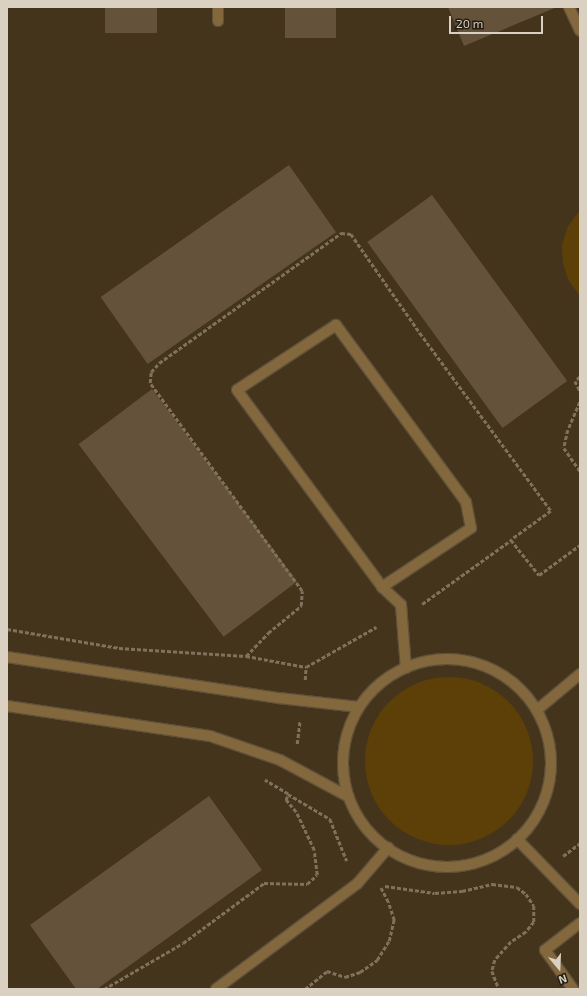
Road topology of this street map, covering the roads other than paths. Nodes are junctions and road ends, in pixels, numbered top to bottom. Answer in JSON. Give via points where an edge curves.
{"nodes":[{"id":1,"x":218,"y":7,"type":"edge"},
{"id":2,"x":569,"y":7,"type":"edge"},
{"id":3,"x":218,"y":21,"type":"dead end"},
{"id":4,"x":580,"y":31,"type":"edge"},
{"id":5,"x":382,"y":587,"type":"junction"},
{"id":6,"x":7,"y":657,"type":"edge"},
{"id":7,"x":406,"y":668,"type":"junction"},
{"id":8,"x":580,"y":674,"type":"edge"},
{"id":9,"x":7,"y":706,"type":"edge"},
{"id":10,"x":358,"y":707,"type":"junction"},
{"id":11,"x":537,"y":710,"type":"junction"},
{"id":12,"x":349,"y":797,"type":"junction"},
{"id":13,"x":517,"y":839,"type":"junction"},
{"id":14,"x":388,"y":848,"type":"junction"},
{"id":15,"x":580,"y":904,"type":"edge"},
{"id":16,"x":580,"y":923,"type":"edge"},
{"id":17,"x":216,"y":989,"type":"edge"},
{"id":18,"x":572,"y":989,"type":"edge"}],
"edges":[{"from":1,"to":3,"type":"street"},
{"from":2,"to":4,"type":"street"},
{"from":5,"to":5,"type":"street","via":[[237,390],[336,325],[466,502],[471,528]]},
{"from":5,"to":7,"type":"street","via":[[401,605]]},
{"from":6,"to":10,"type":"street","via":[[280,698]]},
{"from":7,"to":10,"type":"street","via":[[386,679]]},
{"from":7,"to":11,"type":"street","via":[[447,659],[482,665],[508,678]]},
{"from":8,"to":11,"type":"street"},
{"from":9,"to":12,"type":"street","via":[[210,736],[280,760]]},
{"from":10,"to":12,"type":"street","via":[[348,732],[344,753],[344,775]]},
{"from":11,"to":13,"type":"street","via":[[546,729],[551,750],[551,772],[539,812],[527,830]]},
{"from":12,"to":14,"type":"street","via":[[371,834]]},
{"from":13,"to":14,"type":"street","via":[[493,856],[472,864],[450,867],[428,865],[407,859]]},
{"from":13,"to":15,"type":"street"},
{"from":14,"to":17,"type":"street","via":[[357,884]]},
{"from":16,"to":18,"type":"street","via":[[545,950]]}]}
